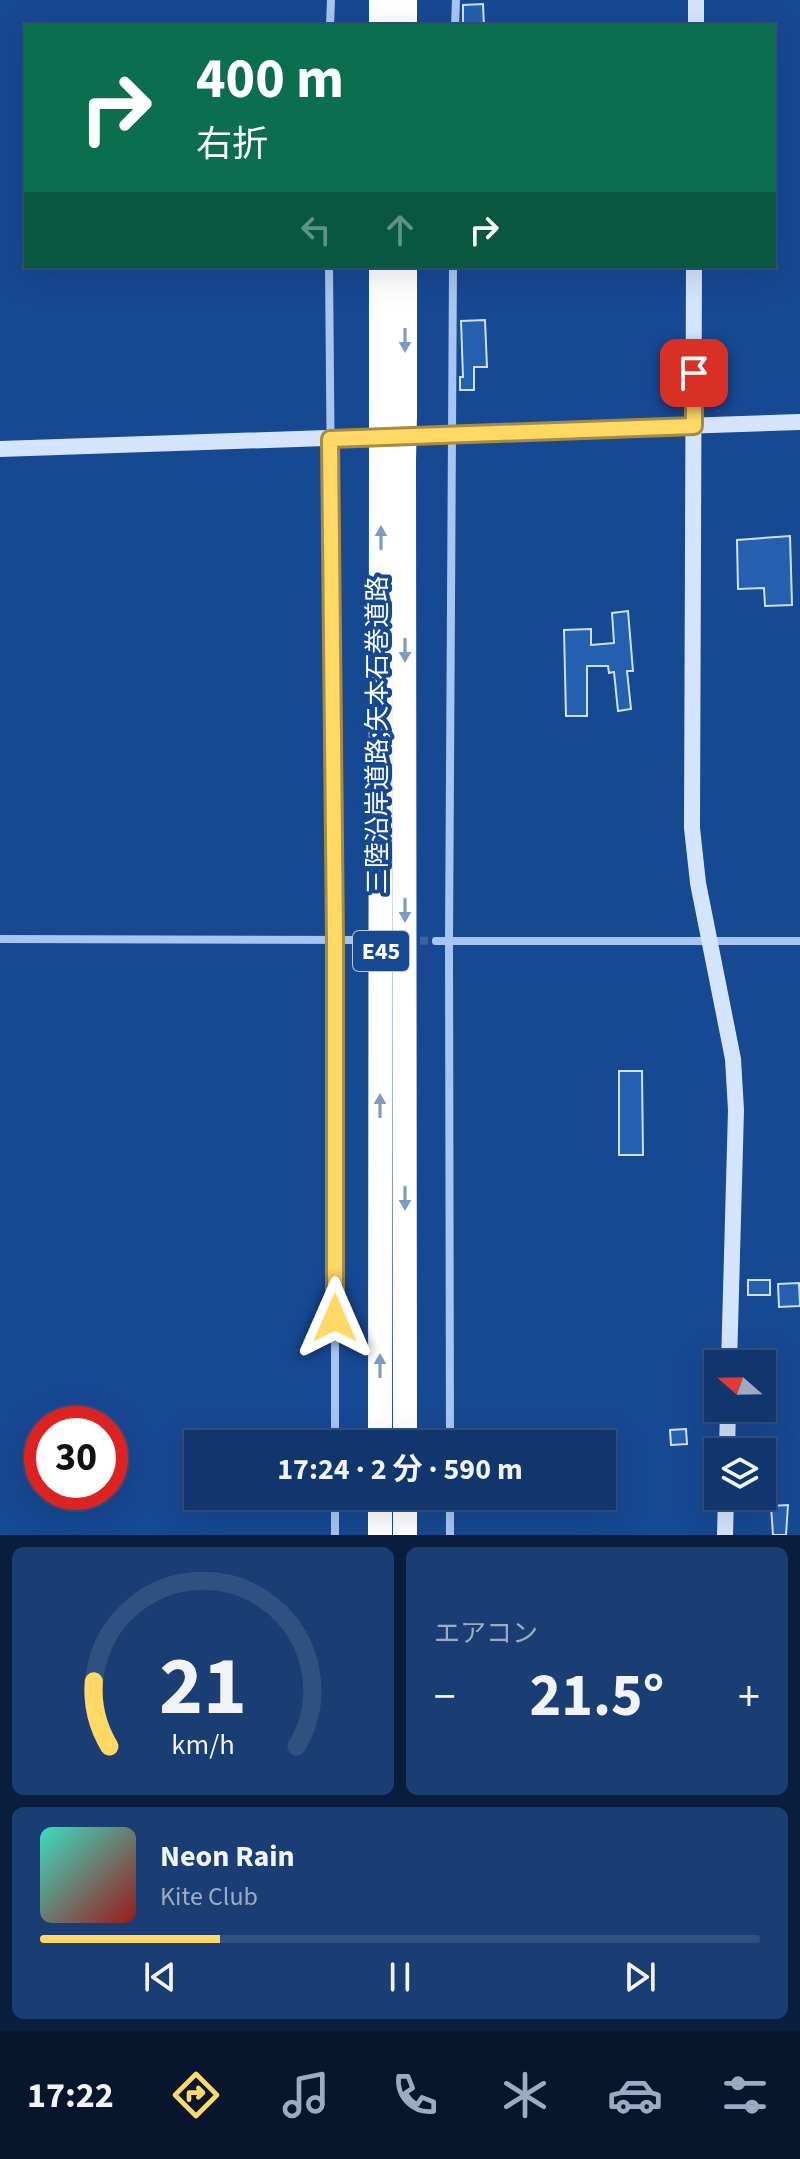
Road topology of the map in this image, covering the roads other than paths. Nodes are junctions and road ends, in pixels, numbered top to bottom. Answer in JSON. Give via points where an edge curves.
{"nodes":[{"id":1,"x":331,"y":0,"type":"edge"},
{"id":2,"x":381,"y":0,"type":"edge"},
{"id":3,"x":405,"y":0,"type":"edge"},
{"id":4,"x":456,"y":0,"type":"edge"},
{"id":5,"x":696,"y":0,"type":"edge"},
{"id":6,"x":330,"y":24,"type":"edge"},
{"id":7,"x":381,"y":24,"type":"edge"},
{"id":8,"x":405,"y":24,"type":"edge"},
{"id":9,"x":455,"y":24,"type":"edge"},
{"id":10,"x":696,"y":24,"type":"edge"},
{"id":11,"x":329,"y":268,"type":"edge"},
{"id":12,"x":381,"y":268,"type":"edge"},
{"id":13,"x":405,"y":268,"type":"edge"},
{"id":14,"x":453,"y":268,"type":"edge"},
{"id":15,"x":694,"y":268,"type":"edge"},
{"id":16,"x":393,"y":414,"type":"junction"},
{"id":17,"x":800,"y":422,"type":"edge"},
{"id":18,"x":694,"y":426,"type":"junction"},
{"id":19,"x":452,"y":435,"type":"junction"},
{"id":20,"x":330,"y":439,"type":"junction"},
{"id":21,"x":0,"y":449,"type":"edge"},
{"id":22,"x":393,"y":460,"type":"junction"},
{"id":23,"x":0,"y":939,"type":"edge"},
{"id":24,"x":362,"y":940,"type":"dead end"},
{"id":25,"x":335,"y":941,"type":"junction"},
{"id":26,"x":436,"y":941,"type":"tunnel mouth"},
{"id":27,"x":449,"y":941,"type":"junction"},
{"id":28,"x":710,"y":941,"type":"junction"},
{"id":29,"x":800,"y":941,"type":"edge"},
{"id":30,"x":729,"y":1350,"type":"edge"},
{"id":31,"x":335,"y":1430,"type":"edge"},
{"id":32,"x":380,"y":1430,"type":"edge"},
{"id":33,"x":405,"y":1430,"type":"edge"},
{"id":34,"x":450,"y":1430,"type":"edge"},
{"id":35,"x":335,"y":1510,"type":"edge"},
{"id":36,"x":380,"y":1510,"type":"edge"},
{"id":37,"x":405,"y":1510,"type":"edge"},
{"id":38,"x":450,"y":1510,"type":"edge"},
{"id":39,"x":726,"y":1510,"type":"edge"},
{"id":40,"x":335,"y":1535,"type":"edge"},
{"id":41,"x":380,"y":1535,"type":"edge"},
{"id":42,"x":405,"y":1535,"type":"edge"},
{"id":43,"x":450,"y":1535,"type":"edge"},
{"id":44,"x":725,"y":1535,"type":"edge"}],
"edges":[{"from":1,"to":6,"type":"street"},
{"from":2,"to":7,"type":"highway"},
{"from":3,"to":8,"type":"highway"},
{"from":4,"to":9,"type":"street"},
{"from":5,"to":10,"type":"street"},
{"from":11,"to":20,"type":"street"},
{"from":12,"to":16,"type":"highway","name":"三陸沿岸道路;矢本石巻道路","number":"E45"},
{"from":13,"to":16,"type":"highway","name":"三陸沿岸道路;矢本石巻道路","number":"E45","one_way":true},
{"from":14,"to":19,"type":"street"},
{"from":15,"to":18,"type":"street"},
{"from":16,"to":22,"type":"highway","name":"三陸沿岸道路;矢本石巻道路","number":"E45","bridge":true},
{"from":17,"to":18,"type":"street"},
{"from":18,"to":19,"type":"street"},
{"from":18,"to":28,"type":"street","via":[[692,828]]},
{"from":19,"to":20,"type":"street"},
{"from":19,"to":27,"type":"street"},
{"from":20,"to":21,"type":"street"},
{"from":20,"to":25,"type":"street"},
{"from":32,"to":22,"type":"highway","name":"三陸沿岸道路;矢本石巻道路","number":"E45","one_way":true},
{"from":22,"to":33,"type":"highway","name":"三陸沿岸道路;矢本石巻道路","number":"E45","one_way":true},
{"from":23,"to":25,"type":"street"},
{"from":24,"to":25,"type":"street"},
{"from":25,"to":31,"type":"street"},
{"from":26,"to":27,"type":"street"},
{"from":27,"to":28,"type":"street"},
{"from":27,"to":34,"type":"street"},
{"from":28,"to":29,"type":"street"},
{"from":28,"to":30,"type":"street","via":[[736,1110]]},
{"from":35,"to":40,"type":"street"},
{"from":36,"to":41,"type":"highway"},
{"from":37,"to":42,"type":"highway"},
{"from":38,"to":43,"type":"street"},
{"from":39,"to":44,"type":"street"}]}
